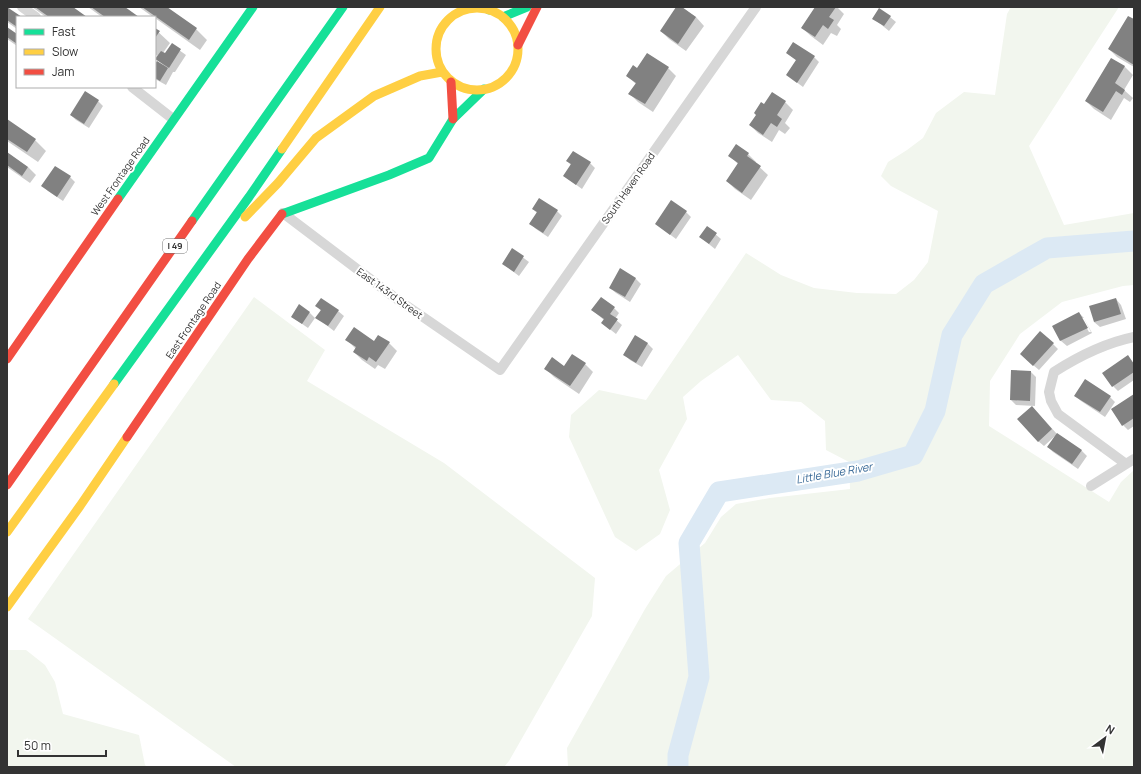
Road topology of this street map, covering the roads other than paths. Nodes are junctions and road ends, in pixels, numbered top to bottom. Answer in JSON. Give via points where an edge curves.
{"nodes":[{"id":1,"x":22,"y":7,"type":"edge"},
{"id":2,"x":253,"y":7,"type":"edge"},
{"id":3,"x":343,"y":7,"type":"edge"},
{"id":4,"x":380,"y":7,"type":"edge"},
{"id":5,"x":527,"y":7,"type":"edge"},
{"id":6,"x":537,"y":7,"type":"edge"},
{"id":7,"x":756,"y":7,"type":"edge"},
{"id":8,"x":489,"y":8,"type":"edge"},
{"id":9,"x":35,"y":16,"type":"edge"},
{"id":10,"x":503,"y":17,"type":"junction"},
{"id":11,"x":518,"y":45,"type":"junction"},
{"id":12,"x":442,"y":72,"type":"junction"},
{"id":13,"x":451,"y":82,"type":"junction"},
{"id":14,"x":133,"y":88,"type":"edge"},
{"id":15,"x":484,"y":90,"type":"junction"},
{"id":16,"x":173,"y":119,"type":"junction"},
{"id":17,"x":453,"y":119,"type":"junction"},
{"id":18,"x":283,"y":213,"type":"junction"},
{"id":19,"x":207,"y":256,"type":"junction"},
{"id":20,"x":1134,"y":337,"type":"edge"},
{"id":21,"x":7,"y":359,"type":"edge"},
{"id":22,"x":500,"y":370,"type":"joint"},
{"id":23,"x":1130,"y":461,"type":"edge"},
{"id":24,"x":7,"y":485,"type":"edge"},
{"id":25,"x":1091,"y":486,"type":"dead end"},
{"id":26,"x":7,"y":532,"type":"edge"},
{"id":27,"x":7,"y":607,"type":"edge"}],
"edges":[{"from":1,"to":9,"type":"street"},
{"from":2,"to":16,"type":"main road","name":"West Frontage Road"},
{"from":3,"to":24,"type":"main road","number":"I 49"},
{"from":4,"to":19,"type":"main road"},
{"from":5,"to":10,"type":"main road"},
{"from":6,"to":11,"type":"main road"},
{"from":7,"to":22,"type":"street","name":"South Haven Road"},
{"from":8,"to":10,"type":"main road"},
{"from":8,"to":12,"type":"main road","via":[[467,8],[444,22],[435,47],[436,60]]},
{"from":10,"to":11,"type":"main road","via":[[515,31]]},
{"from":11,"to":15,"type":"main road","via":[[517,59],[512,72],[502,82]]},
{"from":12,"to":13,"type":"main road"},
{"from":12,"to":19,"type":"main road","via":[[420,76],[374,96],[316,138],[278,183]]},
{"from":13,"to":15,"type":"main road","via":[[463,88]]},
{"from":13,"to":17,"type":"main road"},
{"from":14,"to":16,"type":"street"},
{"from":15,"to":17,"type":"main road"},
{"from":16,"to":21,"type":"main road","name":"West Frontage Road"},
{"from":17,"to":18,"type":"main road","via":[[430,158]]},
{"from":18,"to":22,"type":"street","name":"East 143rd Street","via":[[394,297]]},
{"from":18,"to":27,"type":"main road","name":"East Frontage Road","via":[[248,259],[80,506]]},
{"from":19,"to":26,"type":"main road"},
{"from":20,"to":23,"type":"street","via":[[1098,348],[1054,372],[1049,392],[1058,414]]},
{"from":23,"to":25,"type":"street"}]}
